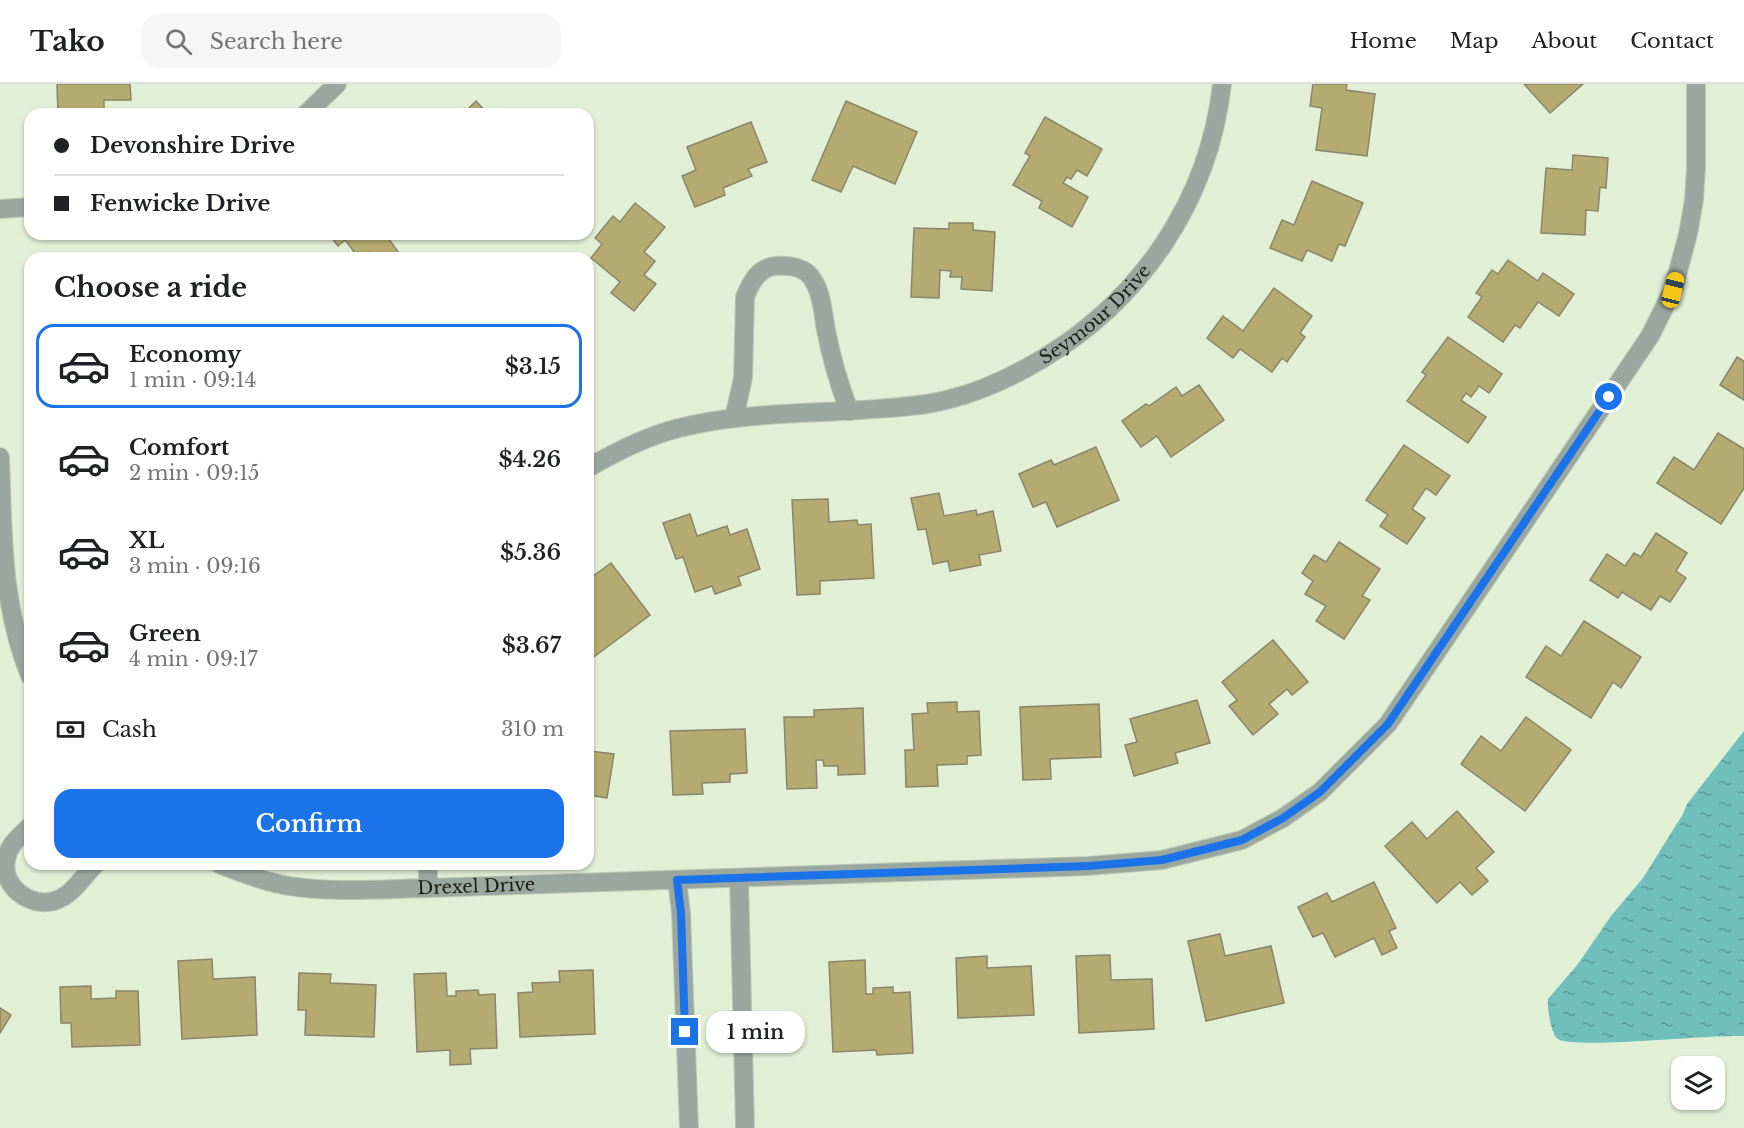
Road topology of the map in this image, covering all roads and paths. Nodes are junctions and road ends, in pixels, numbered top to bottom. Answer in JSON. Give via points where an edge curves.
{"nodes":[{"id":1,"x":337,"y":84,"type":"edge"},
{"id":2,"x":1222,"y":84,"type":"edge"},
{"id":3,"x":1696,"y":84,"type":"edge"},
{"id":4,"x":312,"y":108,"type":"edge"},
{"id":5,"x":24,"y":207,"type":"edge"},
{"id":6,"x":0,"y":209,"type":"edge"},
{"id":7,"x":849,"y":411,"type":"junction"},
{"id":8,"x":734,"y":418,"type":"junction"},
{"id":9,"x":0,"y":457,"type":"edge"},
{"id":10,"x":594,"y":465,"type":"edge"},
{"id":11,"x":24,"y":662,"type":"edge"},
{"id":12,"x":24,"y":832,"type":"edge"},
{"id":13,"x":89,"y":870,"type":"edge"},
{"id":14,"x":233,"y":870,"type":"edge"},
{"id":15,"x":428,"y":870,"type":"edge"},
{"id":16,"x":739,"y":878,"type":"junction"},
{"id":17,"x":677,"y":880,"type":"junction"},
{"id":18,"x":428,"y":888,"type":"junction"},
{"id":19,"x":688,"y":1128,"type":"edge"},
{"id":20,"x":745,"y":1128,"type":"edge"}],
"edges":[{"from":1,"to":4,"type":"street"},
{"from":2,"to":7,"type":"street","name":"Seymour Drive","via":[[1211,144],[1175,227],[1131,287],[1098,320],[1018,373],[979,390],[945,400]]},
{"from":3,"to":16,"type":"street","name":"Drexel Drive","via":[[1696,168],[1688,234],[1673,290],[1650,336],[1388,724],[1320,792],[1242,840],[1162,860]]},
{"from":5,"to":6,"type":"street"},
{"from":7,"to":8,"type":"street","name":"Seymour Drive"},
{"from":7,"to":8,"type":"street","via":[[836,375],[813,279],[804,270],[788,265],[771,266],[758,273],[745,297],[743,378]]},
{"from":8,"to":10,"type":"street","name":"Seymour Drive","via":[[679,428],[643,440]]},
{"from":9,"to":11,"type":"street","via":[[5,581]]},
{"from":12,"to":13,"type":"street","via":[[5,860],[7,877],[16,892],[29,900],[55,901],[68,894]]},
{"from":14,"to":18,"type":"street","name":"Drexel Drive","via":[[288,886],[330,890]]},
{"from":15,"to":18,"type":"street"},
{"from":16,"to":17,"type":"street","name":"Drexel Drive"},
{"from":16,"to":20,"type":"street"},
{"from":17,"to":18,"type":"street","name":"Drexel Drive"},
{"from":17,"to":19,"type":"street"}]}
